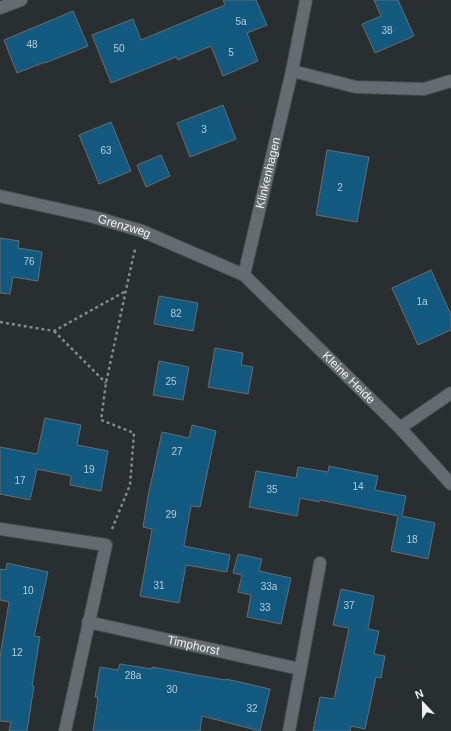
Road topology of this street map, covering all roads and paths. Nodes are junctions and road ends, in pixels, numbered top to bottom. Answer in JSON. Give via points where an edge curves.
{"nodes":[{"id":1,"x":21,"y":0,"type":"edge"},
{"id":2,"x":306,"y":0,"type":"edge"},
{"id":3,"x":0,"y":8,"type":"edge"},
{"id":4,"x":292,"y":71,"type":"junction"},
{"id":5,"x":451,"y":81,"type":"edge"},
{"id":6,"x":0,"y":196,"type":"edge"},
{"id":7,"x":142,"y":231,"type":"junction"},
{"id":8,"x":244,"y":275,"type":"junction"},
{"id":9,"x":126,"y":291,"type":"junction"},
{"id":10,"x":0,"y":322,"type":"edge"},
{"id":11,"x":54,"y":331,"type":"junction"},
{"id":12,"x":106,"y":383,"type":"junction"},
{"id":13,"x":451,"y":393,"type":"edge"},
{"id":14,"x":400,"y":428,"type":"junction"},
{"id":15,"x":451,"y":484,"type":"edge"},
{"id":16,"x":0,"y":528,"type":"edge"},
{"id":17,"x":106,"y":545,"type":"junction"},
{"id":18,"x":320,"y":563,"type":"dead end"},
{"id":19,"x":88,"y":622,"type":"junction"},
{"id":20,"x":300,"y":669,"type":"junction"},
{"id":21,"x":65,"y":731,"type":"edge"},
{"id":22,"x":289,"y":731,"type":"edge"}],
"edges":[{"from":1,"to":3,"type":"street"},
{"from":2,"to":4,"type":"street","name":"Klinkenhagen"},
{"from":4,"to":5,"type":"street","via":[[356,87],[424,89]]},
{"from":4,"to":8,"type":"street","name":"Klinkenhagen"},
{"from":6,"to":7,"type":"street","name":"Grenzweg","via":[[94,217]]},
{"from":7,"to":8,"type":"street","name":"Grenzweg"},
{"from":7,"to":9,"type":"path","via":[[134,253]]},
{"from":8,"to":14,"type":"street","name":"Kleine Heide"},
{"from":9,"to":11,"type":"path"},
{"from":9,"to":12,"type":"path"},
{"from":10,"to":11,"type":"path"},
{"from":11,"to":12,"type":"path"},
{"from":12,"to":17,"type":"path","via":[[101,420],[134,433],[130,485]]},
{"from":13,"to":14,"type":"street"},
{"from":14,"to":15,"type":"street","name":"Kleine Heide"},
{"from":16,"to":17,"type":"street"},
{"from":17,"to":19,"type":"street"},
{"from":18,"to":20,"type":"street"},
{"from":19,"to":20,"type":"street","name":"Timphorst"},
{"from":19,"to":21,"type":"street"},
{"from":20,"to":22,"type":"street"}]}
